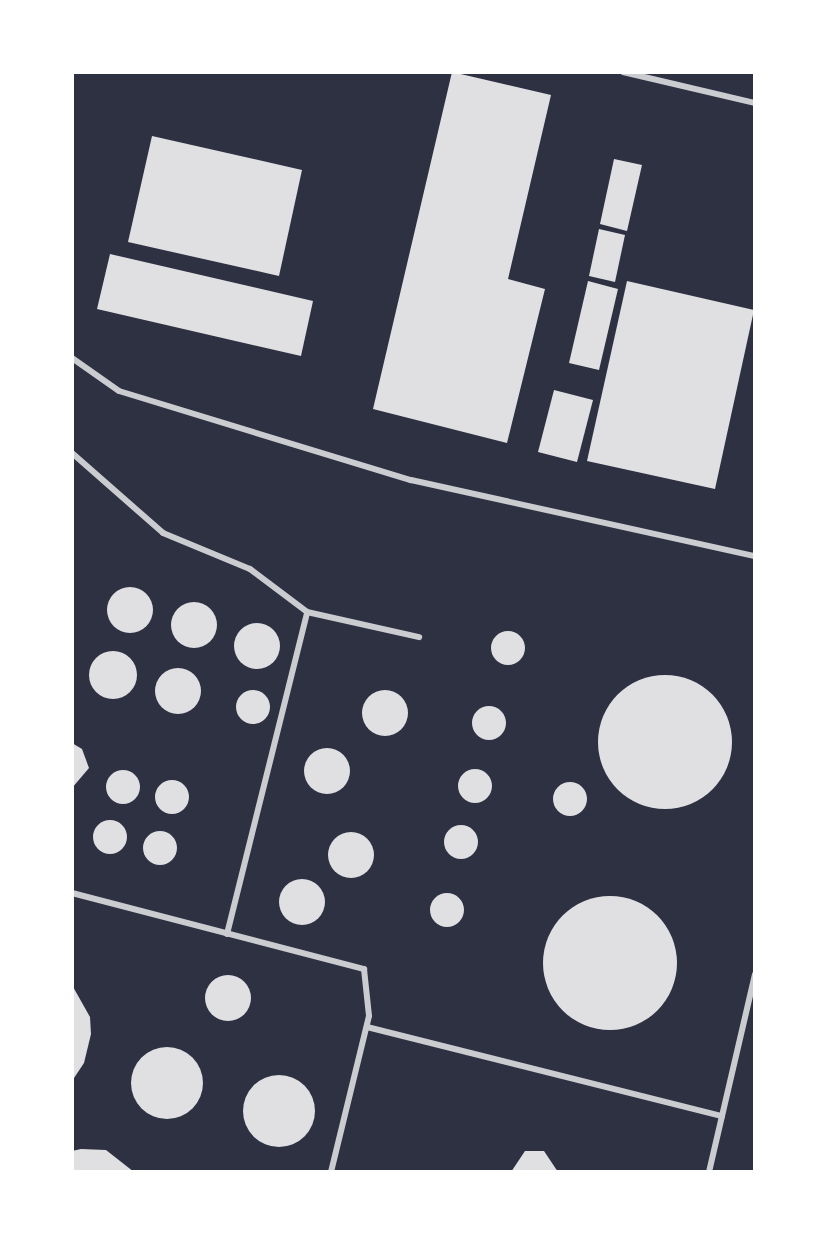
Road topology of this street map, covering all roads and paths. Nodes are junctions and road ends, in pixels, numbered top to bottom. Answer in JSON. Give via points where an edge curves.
{"nodes":[{"id":1,"x":623,"y":72,"type":"edge"},
{"id":2,"x":755,"y":103,"type":"edge"},
{"id":3,"x":72,"y":358,"type":"edge"},
{"id":4,"x":72,"y":453,"type":"edge"},
{"id":5,"x":755,"y":556,"type":"edge"},
{"id":6,"x":307,"y":612,"type":"junction"},
{"id":7,"x":419,"y":637,"type":"dead end"},
{"id":8,"x":72,"y":893,"type":"edge"},
{"id":9,"x":227,"y":934,"type":"junction"},
{"id":10,"x":755,"y":974,"type":"edge"},
{"id":11,"x":367,"y":1027,"type":"junction"},
{"id":12,"x":722,"y":1116,"type":"junction"},
{"id":13,"x":331,"y":1172,"type":"edge"},
{"id":14,"x":709,"y":1172,"type":"edge"}],
"edges":[{"from":1,"to":2,"type":"lane"},
{"from":3,"to":5,"type":"lane","via":[[119,391],[411,480]]},
{"from":4,"to":6,"type":"lane","via":[[163,533],[250,569]]},
{"from":6,"to":7,"type":"lane"},
{"from":6,"to":9,"type":"lane"},
{"from":8,"to":9,"type":"lane"},
{"from":9,"to":11,"type":"lane","via":[[364,969]]},
{"from":10,"to":12,"type":"lane"},
{"from":11,"to":12,"type":"lane"},
{"from":11,"to":13,"type":"lane"},
{"from":12,"to":14,"type":"lane"}]}
